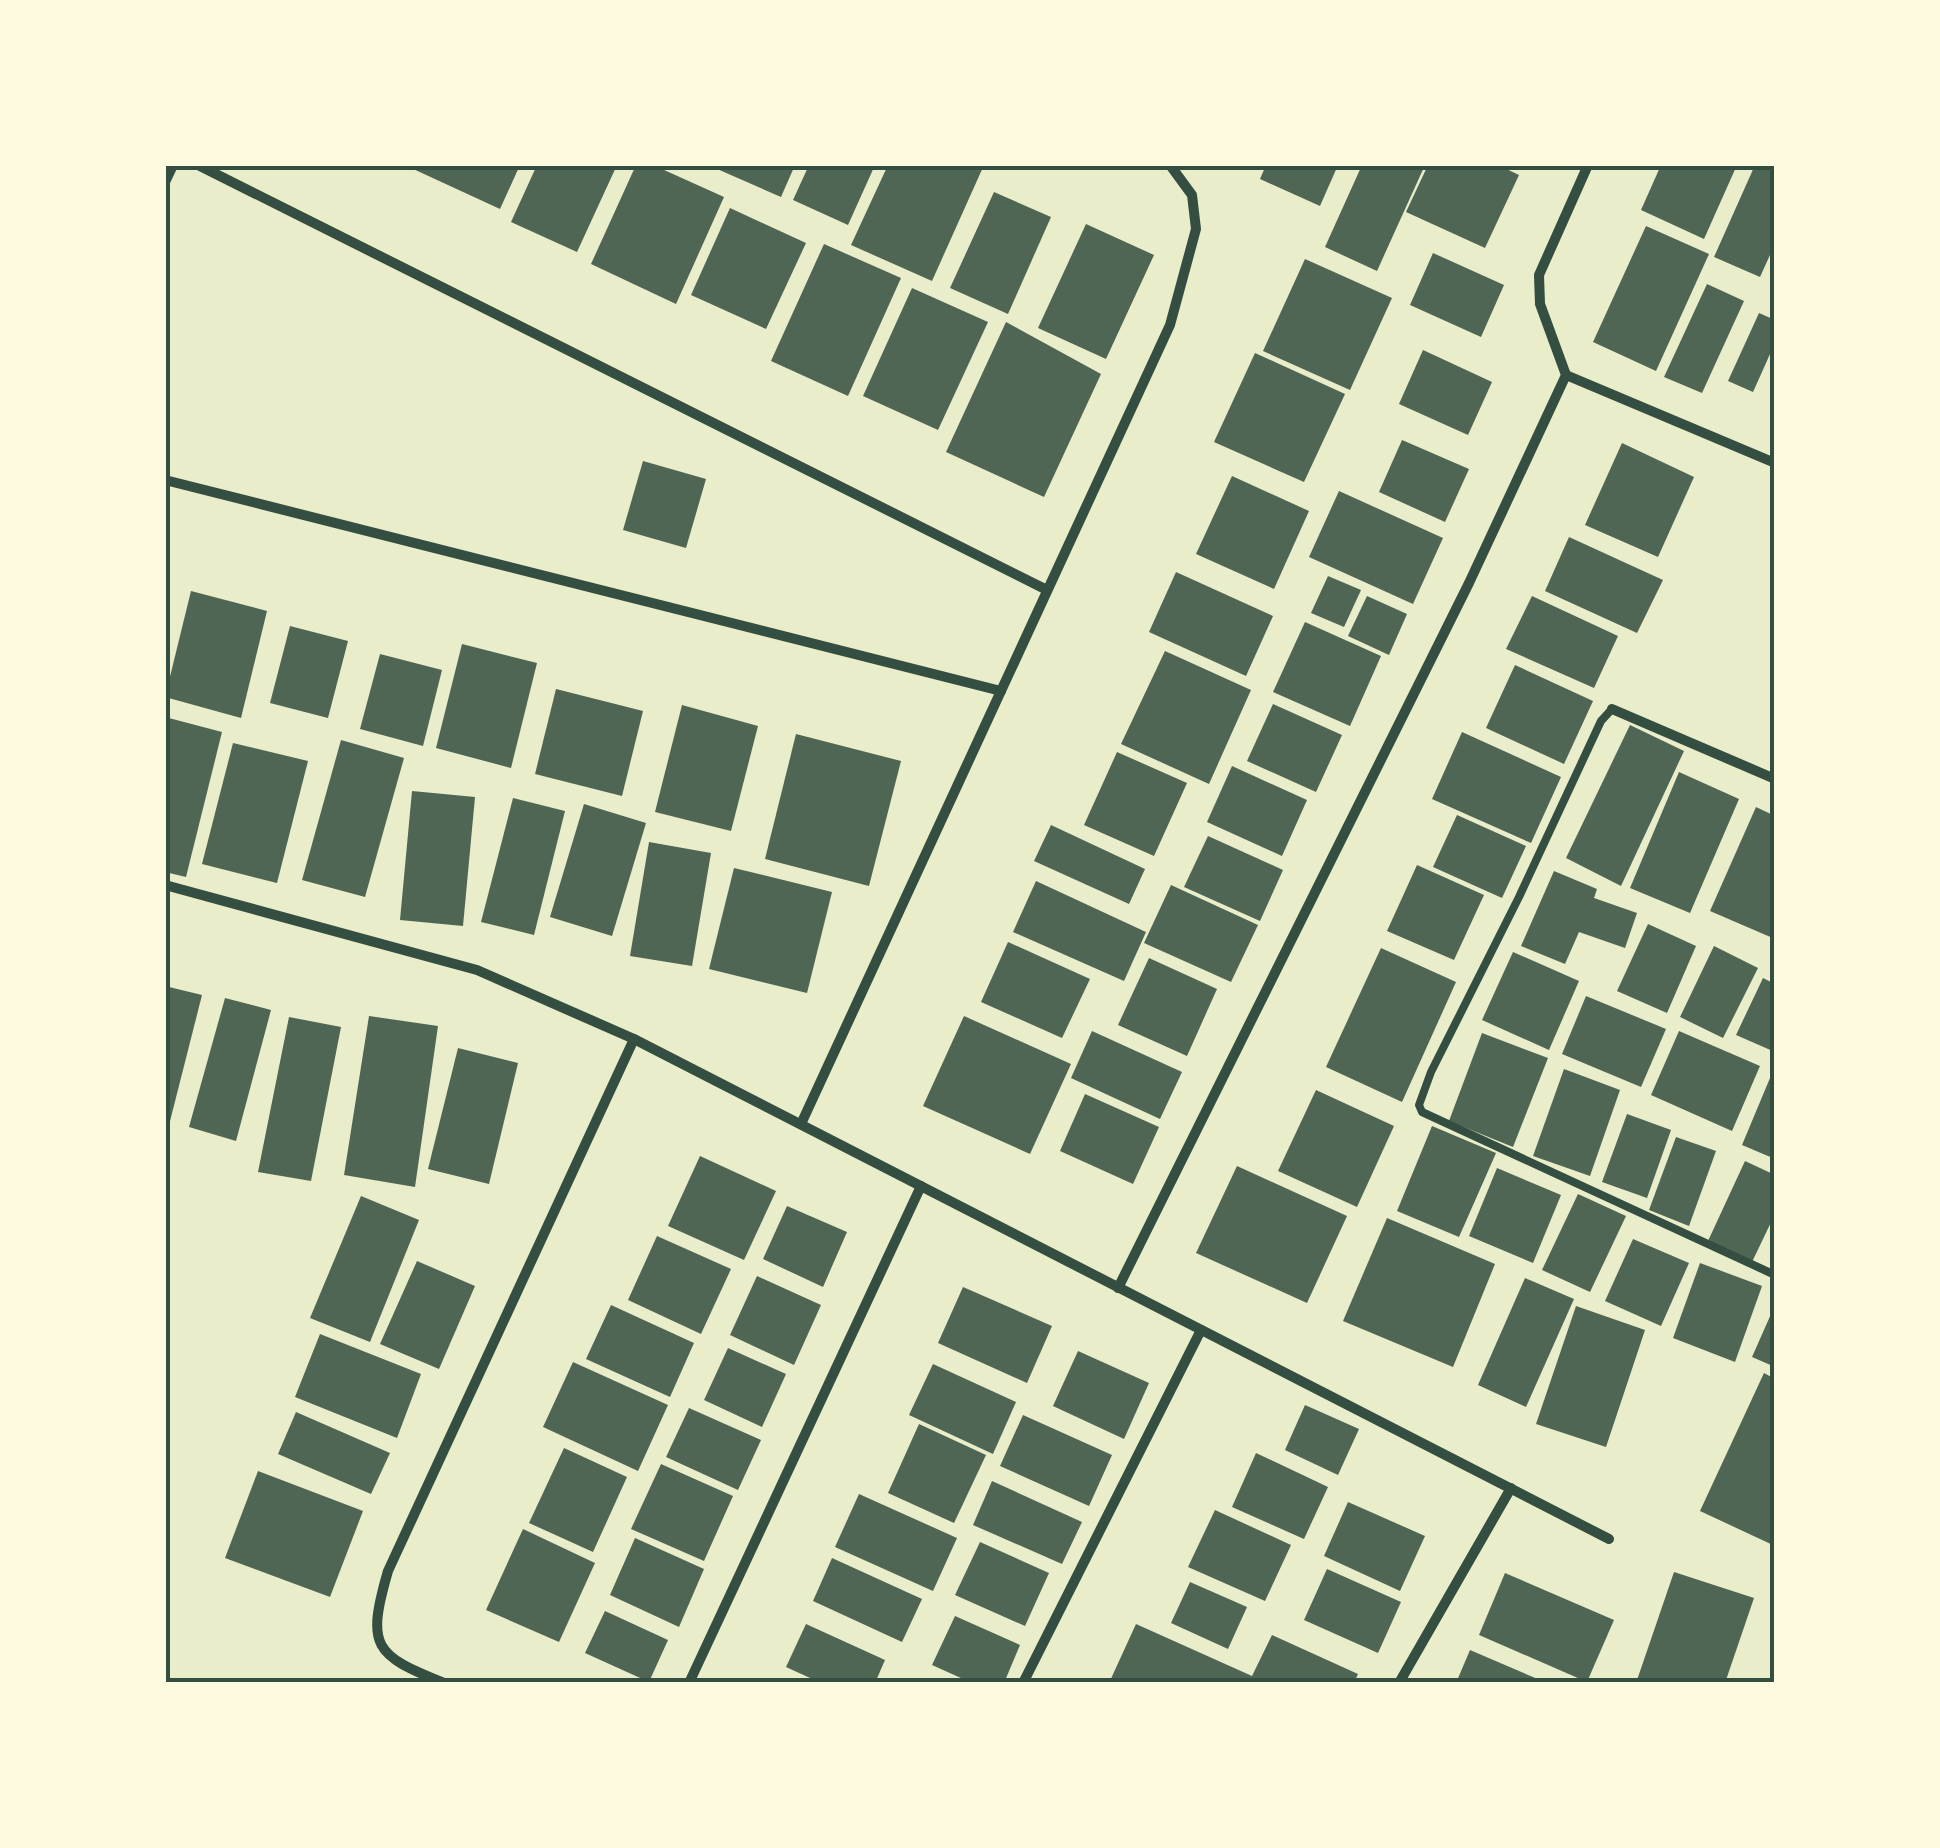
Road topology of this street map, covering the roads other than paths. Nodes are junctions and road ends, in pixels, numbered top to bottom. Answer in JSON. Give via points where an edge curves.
{"nodes":[{"id":1,"x":173,"y":165,"type":"edge"},
{"id":2,"x":198,"y":165,"type":"edge"},
{"id":3,"x":1170,"y":165,"type":"edge"},
{"id":4,"x":1588,"y":165,"type":"edge"},
{"id":5,"x":165,"y":182,"type":"edge"},
{"id":6,"x":1566,"y":374,"type":"junction"},
{"id":7,"x":1775,"y":463,"type":"edge"},
{"id":8,"x":165,"y":480,"type":"edge"},
{"id":9,"x":1048,"y":590,"type":"junction"},
{"id":10,"x":1001,"y":691,"type":"junction"},
{"id":11,"x":1612,"y":709,"type":"joint"},
{"id":12,"x":1775,"y":778,"type":"edge"},
{"id":13,"x":165,"y":885,"type":"edge"},
{"id":14,"x":634,"y":1039,"type":"junction"},
{"id":15,"x":802,"y":1124,"type":"junction"},
{"id":16,"x":921,"y":1186,"type":"junction"},
{"id":17,"x":1775,"y":1275,"type":"edge"},
{"id":18,"x":1118,"y":1288,"type":"junction"},
{"id":19,"x":1201,"y":1330,"type":"junction"},
{"id":20,"x":1511,"y":1488,"type":"junction"},
{"id":21,"x":1609,"y":1540,"type":"dead end"},
{"id":22,"x":444,"y":1683,"type":"edge"},
{"id":23,"x":690,"y":1683,"type":"edge"},
{"id":24,"x":1024,"y":1683,"type":"edge"},
{"id":25,"x":1399,"y":1683,"type":"edge"}],
"edges":[{"from":1,"to":5,"type":"street"},
{"from":2,"to":9,"type":"street"},
{"from":3,"to":9,"type":"street","via":[[1192,196],[1196,229],[1170,325]]},
{"from":4,"to":6,"type":"street","via":[[1540,275],[1540,304]]},
{"from":6,"to":7,"type":"street"},
{"from":6,"to":18,"type":"street","via":[[1470,583]]},
{"from":8,"to":10,"type":"street"},
{"from":9,"to":10,"type":"street"},
{"from":10,"to":15,"type":"street"},
{"from":11,"to":12,"type":"street"},
{"from":11,"to":17,"type":"lane","via":[[1600,721],[1419,1104],[1422,1112],[1478,1140]]},
{"from":13,"to":14,"type":"street","via":[[477,970]]},
{"from":14,"to":15,"type":"street"},
{"from":14,"to":22,"type":"street","via":[[378,1604],[382,1649],[397,1664]]},
{"from":15,"to":16,"type":"street"},
{"from":16,"to":18,"type":"street"},
{"from":16,"to":23,"type":"street"},
{"from":18,"to":19,"type":"street"},
{"from":19,"to":20,"type":"street"},
{"from":19,"to":24,"type":"street"},
{"from":20,"to":21,"type":"street"},
{"from":20,"to":25,"type":"street"}]}
